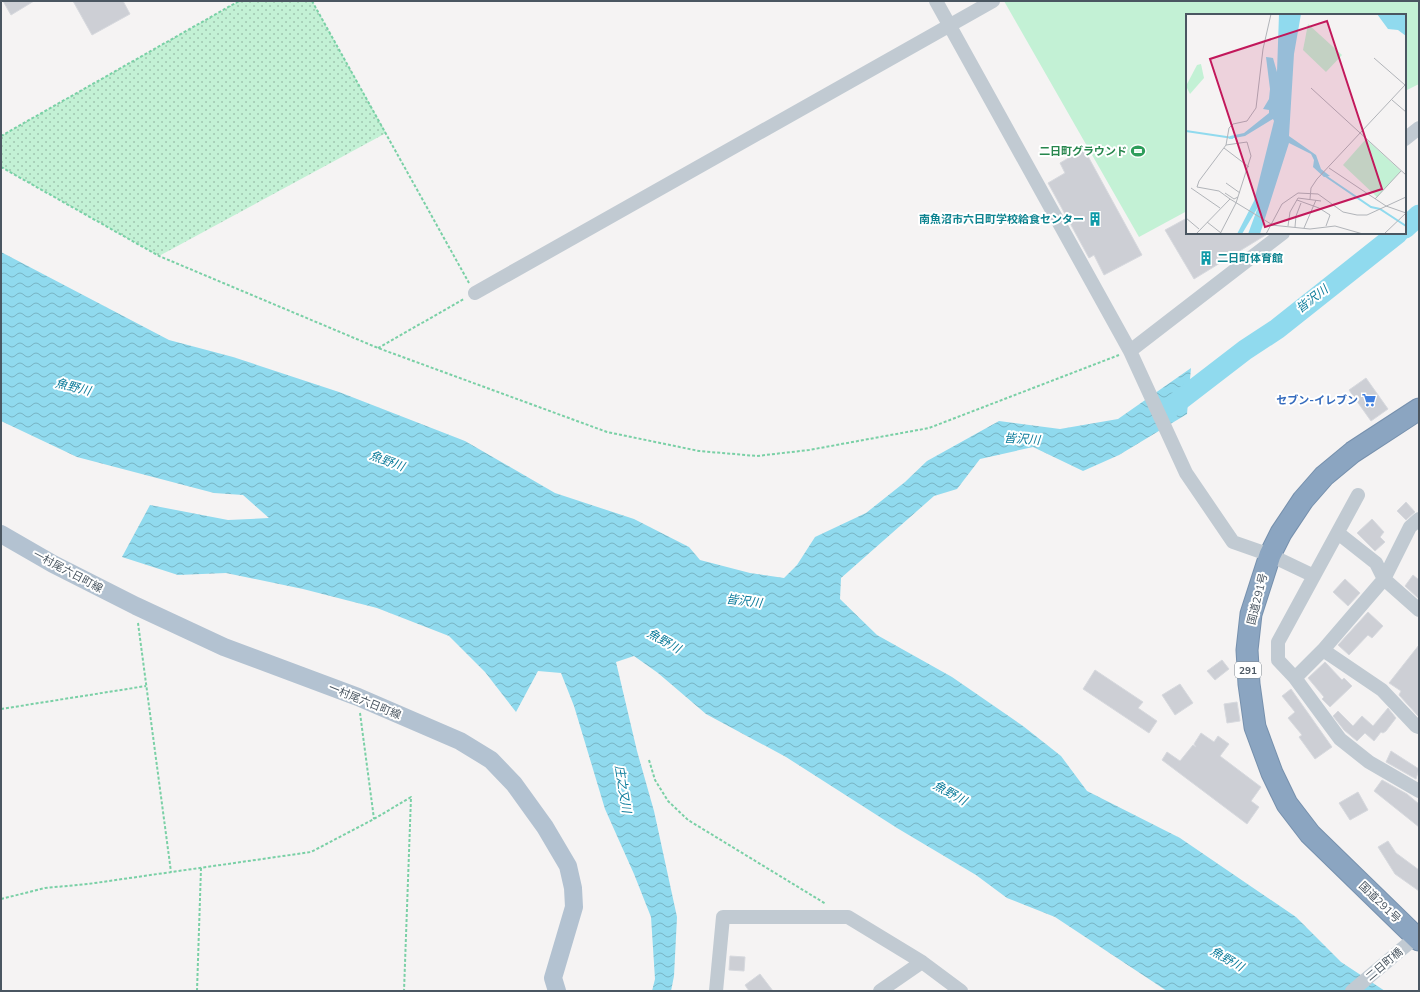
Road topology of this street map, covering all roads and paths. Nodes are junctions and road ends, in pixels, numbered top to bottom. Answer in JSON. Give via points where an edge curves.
{"nodes":[{"id":1,"x":239,"y":1,"type":"edge"},
{"id":2,"x":312,"y":1,"type":"edge"},
{"id":3,"x":936,"y":1,"type":"edge"},
{"id":4,"x":993,"y":1,"type":"edge"},
{"id":5,"x":950,"y":26,"type":"junction"},
{"id":6,"x":1419,"y":128,"type":"edge"},
{"id":7,"x":1,"y":136,"type":"edge"},
{"id":8,"x":1406,"y":138,"type":"edge"},
{"id":9,"x":1,"y":168,"type":"edge"},
{"id":10,"x":1282,"y":234,"type":"edge"},
{"id":11,"x":475,"y":293,"type":"junction"},
{"id":12,"x":378,"y":348,"type":"junction"},
{"id":13,"x":1130,"y":351,"type":"junction"},
{"id":14,"x":1419,"y":409,"type":"edge"},
{"id":15,"x":1358,"y":496,"type":"dead end"},
{"id":16,"x":1419,"y":519,"type":"edge"},
{"id":17,"x":1338,"y":533,"type":"junction"},
{"id":18,"x":1,"y":534,"type":"edge"},
{"id":19,"x":1270,"y":555,"type":"junction"},
{"id":20,"x":1314,"y":576,"type":"junction"},
{"id":21,"x":1384,"y":578,"type":"junction"},
{"id":22,"x":136,"y":606,"type":"junction"},
{"id":23,"x":1419,"y":610,"type":"edge"},
{"id":24,"x":1323,"y":650,"type":"junction"},
{"id":25,"x":1295,"y":678,"type":"junction"},
{"id":26,"x":146,"y":686,"type":"junction"},
{"id":27,"x":358,"y":697,"type":"junction"},
{"id":28,"x":1,"y":708,"type":"edge"},
{"id":29,"x":1419,"y":727,"type":"edge"},
{"id":30,"x":649,"y":760,"type":"dead end"},
{"id":31,"x":1419,"y":791,"type":"edge"},
{"id":32,"x":374,"y":819,"type":"junction"},
{"id":33,"x":201,"y":868,"type":"junction"},
{"id":34,"x":171,"y":872,"type":"junction"},
{"id":35,"x":1,"y":899,"type":"edge"},
{"id":36,"x":828,"y":905,"type":"dead end"},
{"id":37,"x":1418,"y":937,"type":"edge"},
{"id":38,"x":922,"y":962,"type":"junction"},
{"id":39,"x":197,"y":991,"type":"edge"},
{"id":40,"x":404,"y":991,"type":"edge"},
{"id":41,"x":557,"y":991,"type":"edge"},
{"id":42,"x":716,"y":991,"type":"edge"},
{"id":43,"x":880,"y":991,"type":"edge"},
{"id":44,"x":961,"y":991,"type":"edge"},
{"id":45,"x":1352,"y":991,"type":"edge"}],
"edges":[{"from":1,"to":7,"type":"path"},
{"from":2,"to":11,"type":"path"},
{"from":3,"to":5,"type":"street"},
{"from":4,"to":5,"type":"street"},
{"from":5,"to":11,"type":"street"},
{"from":5,"to":13,"type":"street"},
{"from":6,"to":8,"type":"street"},
{"from":9,"to":12,"type":"path","via":[[159,256]]},
{"from":10,"to":13,"type":"street"},
{"from":11,"to":12,"type":"path"},
{"from":12,"to":13,"type":"path","via":[[607,432],[699,451],[758,456],[809,450],[929,428]]},
{"from":13,"to":19,"type":"street","via":[[1186,473],[1233,542]]},
{"from":14,"to":19,"type":"highway","name":"国道291号","number":"291","via":[[1353,452],[1324,476],[1303,500]]},
{"from":15,"to":17,"type":"street"},
{"from":16,"to":21,"type":"street","via":[[1410,527]]},
{"from":17,"to":20,"type":"street"},
{"from":17,"to":21,"type":"street","via":[[1376,564]]},
{"from":18,"to":22,"type":"main road","name":"一村尾六日町線"},
{"from":19,"to":20,"type":"street"},
{"from":19,"to":37,"type":"highway","name":"国道291号","number":"291","via":[[1251,614],[1247,650],[1255,727],[1272,773],[1287,804],[1310,834]]},
{"from":20,"to":25,"type":"street","via":[[1278,642],[1278,660]]},
{"from":21,"to":23,"type":"street"},
{"from":21,"to":24,"type":"street"},
{"from":22,"to":26,"type":"path"},
{"from":22,"to":27,"type":"main road","name":"一村尾六日町線","via":[[224,647]]},
{"from":24,"to":25,"type":"street"},
{"from":24,"to":29,"type":"street","via":[[1382,690]]},
{"from":25,"to":31,"type":"street","via":[[1340,739],[1368,762]]},
{"from":26,"to":28,"type":"path"},
{"from":26,"to":34,"type":"path"},
{"from":27,"to":32,"type":"path"},
{"from":27,"to":41,"type":"main road","name":"一村尾六日町線","via":[[460,741],[491,760],[514,784],[545,827],[568,866],[574,900],[553,978]]},
{"from":30,"to":36,"type":"path","via":[[655,780],[668,801],[688,820]]},
{"from":32,"to":33,"type":"path","via":[[311,852]]},
{"from":32,"to":40,"type":"path","via":[[411,797]]},
{"from":33,"to":34,"type":"path"},
{"from":33,"to":39,"type":"path"},
{"from":34,"to":35,"type":"path","via":[[45,888]]},
{"from":37,"to":45,"type":"street","name":"二日町橋"},
{"from":38,"to":42,"type":"street","via":[[848,917],[723,917]]},
{"from":38,"to":43,"type":"street"},
{"from":38,"to":44,"type":"street"}]}
